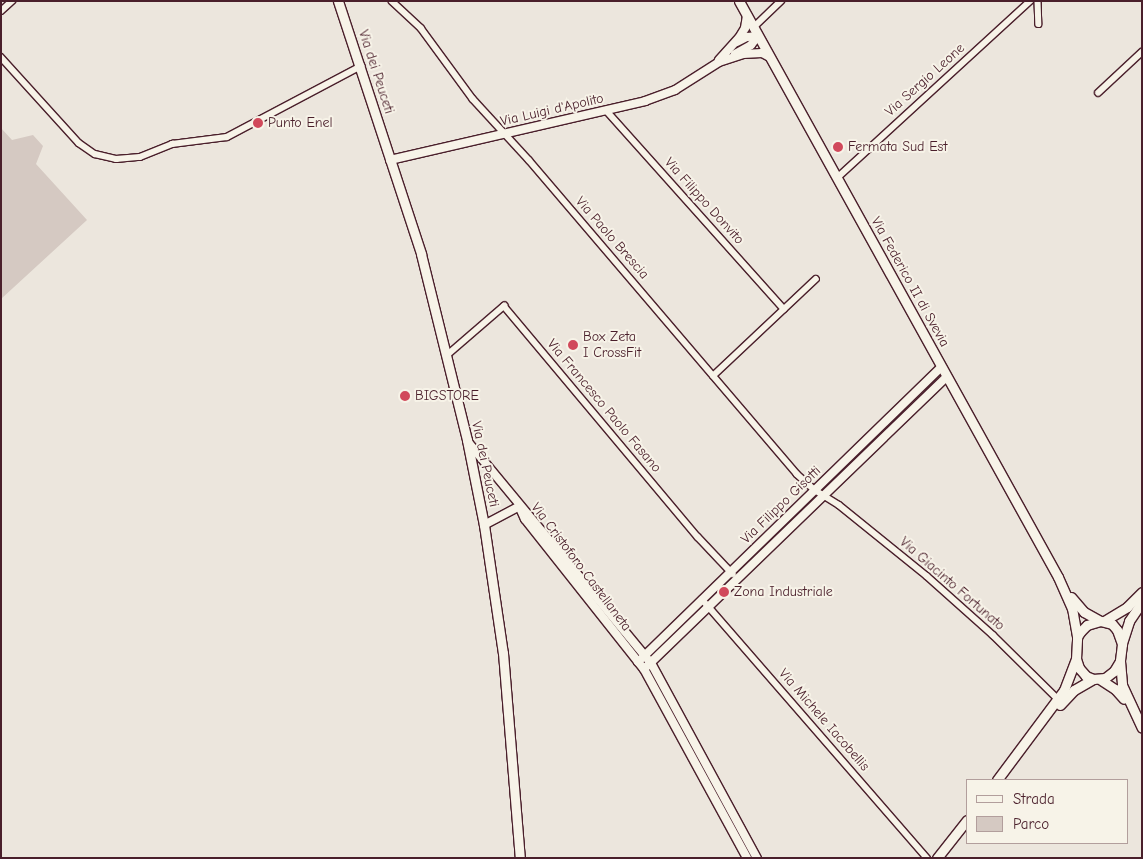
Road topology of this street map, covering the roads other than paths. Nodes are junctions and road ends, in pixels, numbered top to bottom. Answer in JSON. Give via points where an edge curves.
{"nodes":[{"id":1,"x":12,"y":1,"type":"edge"},
{"id":2,"x":338,"y":1,"type":"edge"},
{"id":3,"x":392,"y":1,"type":"edge"},
{"id":4,"x":738,"y":1,"type":"edge"},
{"id":5,"x":781,"y":1,"type":"edge"},
{"id":6,"x":1030,"y":1,"type":"edge"},
{"id":7,"x":1038,"y":1,"type":"edge"},
{"id":8,"x":1,"y":12,"type":"edge"},
{"id":9,"x":747,"y":16,"type":"junction"},
{"id":10,"x":1039,"y":24,"type":"dead end"},
{"id":11,"x":753,"y":28,"type":"junction"},
{"id":12,"x":758,"y":36,"type":"junction"},
{"id":13,"x":731,"y":48,"type":"junction"},
{"id":14,"x":1142,"y":52,"type":"edge"},
{"id":15,"x":1,"y":57,"type":"edge"},
{"id":16,"x":731,"y":57,"type":"junction"},
{"id":17,"x":770,"y":57,"type":"junction"},
{"id":18,"x":360,"y":66,"type":"junction"},
{"id":19,"x":712,"y":66,"type":"junction"},
{"id":20,"x":1098,"y":94,"type":"dead end"},
{"id":21,"x":606,"y":110,"type":"junction"},
{"id":22,"x":505,"y":134,"type":"junction"},
{"id":23,"x":390,"y":160,"type":"junction"},
{"id":24,"x":837,"y":178,"type":"junction"},
{"id":25,"x":816,"y":279,"type":"dead end"},
{"id":26,"x":784,"y":309,"type":"junction"},
{"id":27,"x":446,"y":356,"type":"junction"},
{"id":28,"x":942,"y":367,"type":"junction"},
{"id":29,"x":713,"y":376,"type":"junction"},
{"id":30,"x":947,"y":376,"type":"junction"},
{"id":31,"x":466,"y":440,"type":"junction"},
{"id":32,"x":815,"y":490,"type":"junction"},
{"id":33,"x":824,"y":496,"type":"junction"},
{"id":34,"x":519,"y":506,"type":"junction"},
{"id":35,"x":484,"y":525,"type":"junction"},
{"id":36,"x":731,"y":572,"type":"junction"},
{"id":37,"x":1058,"y":576,"type":"junction"},
{"id":38,"x":738,"y":579,"type":"junction"},
{"id":39,"x":1142,"y":592,"type":"edge"},
{"id":40,"x":702,"y":599,"type":"junction"},
{"id":41,"x":1142,"y":602,"type":"edge"},
{"id":42,"x":708,"y":606,"type":"junction"},
{"id":43,"x":1102,"y":621,"type":"junction"},
{"id":44,"x":1077,"y":637,"type":"junction"},
{"id":45,"x":1122,"y":644,"type":"junction"},
{"id":46,"x":645,"y":655,"type":"junction"},
{"id":47,"x":1076,"y":659,"type":"junction"},
{"id":48,"x":1120,"y":661,"type":"junction"},
{"id":49,"x":638,"y":662,"type":"junction"},
{"id":50,"x":651,"y":662,"type":"junction"},
{"id":51,"x":644,"y":669,"type":"junction"},
{"id":52,"x":1097,"y":680,"type":"junction"},
{"id":53,"x":1058,"y":698,"type":"junction"},
{"id":54,"x":1136,"y":717,"type":"junction"},
{"id":55,"x":1142,"y":728,"type":"edge"},
{"id":56,"x":1011,"y":762,"type":"junction"},
{"id":57,"x":998,"y":779,"type":"edge"},
{"id":58,"x":966,"y":821,"type":"edge"},
{"id":59,"x":940,"y":856,"type":"edge"},
{"id":60,"x":520,"y":858,"type":"edge"},
{"id":61,"x":747,"y":858,"type":"edge"},
{"id":62,"x":757,"y":858,"type":"edge"},
{"id":63,"x":927,"y":858,"type":"edge"}],
"edges":[{"from":1,"to":8,"type":"street"},
{"from":2,"to":18,"type":"main road","name":"Via dei Peuceti"},
{"from":3,"to":22,"type":"street","name":"Via Paolo Brescia","via":[[421,28],[474,99]]},
{"from":4,"to":9,"type":"main road","name":"Via Federico II di Svevia"},
{"from":5,"to":11,"type":"street"},
{"from":6,"to":24,"type":"street","name":"Via Sergio Leone"},
{"from":7,"to":10,"type":"street"},
{"from":9,"to":11,"type":"main road","name":"Via Federico II di Svevia"},
{"from":9,"to":13,"type":"street","name":"Via Luigi d'Apolito","via":[[745,28]]},
{"from":11,"to":12,"type":"main road","name":"Via Federico II di Svevia"},
{"from":12,"to":13,"type":"street","via":[[747,37]]},
{"from":12,"to":16,"type":"street","via":[[751,45]]},
{"from":12,"to":17,"type":"main road","name":"Via Federico II di Svevia"},
{"from":13,"to":19,"type":"street","name":"Via Luigi d'Apolito"},
{"from":14,"to":20,"type":"street"},
{"from":15,"to":18,"type":"street","via":[[79,143],[96,154],[116,159],[140,157],[172,144],[227,137]]},
{"from":16,"to":17,"type":"street","name":"Via Luigi d'Apolito","via":[[757,52]]},
{"from":16,"to":19,"type":"street","name":"Via Luigi d'Apolito"},
{"from":17,"to":24,"type":"main road","name":"Via Federico II di Svevia"},
{"from":18,"to":23,"type":"main road","name":"Via dei Peuceti"},
{"from":19,"to":21,"type":"street","name":"Via Luigi d'Apolito","via":[[667,93]]},
{"from":21,"to":22,"type":"street","name":"Via Luigi d'Apolito"},
{"from":21,"to":26,"type":"street","name":"Via Filippo Donvito"},
{"from":22,"to":23,"type":"street","name":"Via Luigi d'Apolito"},
{"from":22,"to":29,"type":"street","name":"Via Paolo Brescia"},
{"from":23,"to":27,"type":"main road","name":"Via dei Peuceti","via":[[421,254]]},
{"from":24,"to":28,"type":"main road","name":"Via Federico II di Svevia"},
{"from":25,"to":26,"type":"street"},
{"from":26,"to":29,"type":"street"},
{"from":27,"to":31,"type":"main road","name":"Via dei Peuceti"},
{"from":27,"to":36,"type":"street","name":"Via Francesco Paolo Fasano","via":[[504,306]]},
{"from":28,"to":30,"type":"main road","name":"Via Federico II di Svevia"},
{"from":28,"to":32,"type":"street","name":"Via Filippo Gisotti"},
{"from":29,"to":32,"type":"street","name":"Via Paolo Brescia","via":[[797,474]]},
{"from":30,"to":33,"type":"street","name":"Via Filippo Gisotti"},
{"from":30,"to":37,"type":"main road","name":"Via Federico II di Svevia"},
{"from":31,"to":34,"type":"street"},
{"from":31,"to":35,"type":"main road","name":"Via dei Peuceti"},
{"from":32,"to":33,"type":"street","name":"Via Giacinto Fortunato"},
{"from":32,"to":36,"type":"street","name":"Via Filippo Gisotti"},
{"from":33,"to":38,"type":"street","name":"Via Filippo Gisotti"},
{"from":33,"to":53,"type":"street","name":"Via Giacinto Fortunato","via":[[927,576]]},
{"from":34,"to":35,"type":"street"},
{"from":34,"to":46,"type":"street","name":"Via Cristoforo Castellaneta","via":[[530,515]]},
{"from":34,"to":49,"type":"street","name":"Via Cristoforo Castellaneta","via":[[525,519]]},
{"from":35,"to":60,"type":"main road","name":"Via dei Peuceti","via":[[503,653]]},
{"from":36,"to":38,"type":"street","name":"Via Francesco Paolo Fasano"},
{"from":36,"to":40,"type":"street","name":"Via Filippo Gisotti"},
{"from":37,"to":43,"type":"main road","via":[[1078,606]]},
{"from":37,"to":44,"type":"main road","via":[[1070,601]]},
{"from":38,"to":42,"type":"street","name":"Via Filippo Gisotti"},
{"from":39,"to":43,"type":"main road","via":[[1132,604]]},
{"from":40,"to":42,"type":"street","name":"Via Michele Iacobellis"},
{"from":40,"to":46,"type":"street","name":"Via Filippo Gisotti"},
{"from":41,"to":45,"type":"main road","via":[[1129,621]]},
{"from":42,"to":50,"type":"street","name":"Via Filippo Gisotti"},
{"from":42,"to":63,"type":"street","name":"Via Michele Iacobellis"},
{"from":43,"to":44,"type":"main road","via":[[1087,625]]},
{"from":43,"to":45,"type":"main road","via":[[1115,627]]},
{"from":44,"to":47,"type":"main road"},
{"from":45,"to":48,"type":"main road"},
{"from":46,"to":49,"type":"street","name":"Via Filippo Gisotti"},
{"from":46,"to":50,"type":"street","name":"Via Cristoforo Castellaneta"},
{"from":47,"to":52,"type":"main road","via":[[1082,673]]},
{"from":47,"to":53,"type":"main road","via":[[1069,681]]},
{"from":48,"to":52,"type":"main road","via":[[1114,671]]},
{"from":48,"to":54,"type":"main road","via":[[1122,685]]},
{"from":49,"to":51,"type":"street","name":"Via Cristoforo Castellaneta"},
{"from":50,"to":51,"type":"street","name":"Via Filippo Gisotti"},
{"from":50,"to":62,"type":"street","name":"Via Cristoforo Castellaneta"},
{"from":51,"to":61,"type":"street","name":"Via Cristoforo Castellaneta"},
{"from":52,"to":54,"type":"main road","via":[[1121,694]]},
{"from":52,"to":56,"type":"main road","via":[[1074,690]]},
{"from":53,"to":56,"type":"main road"},
{"from":54,"to":55,"type":"main road"},
{"from":56,"to":57,"type":"main road"},
{"from":58,"to":59,"type":"main road"}]}
